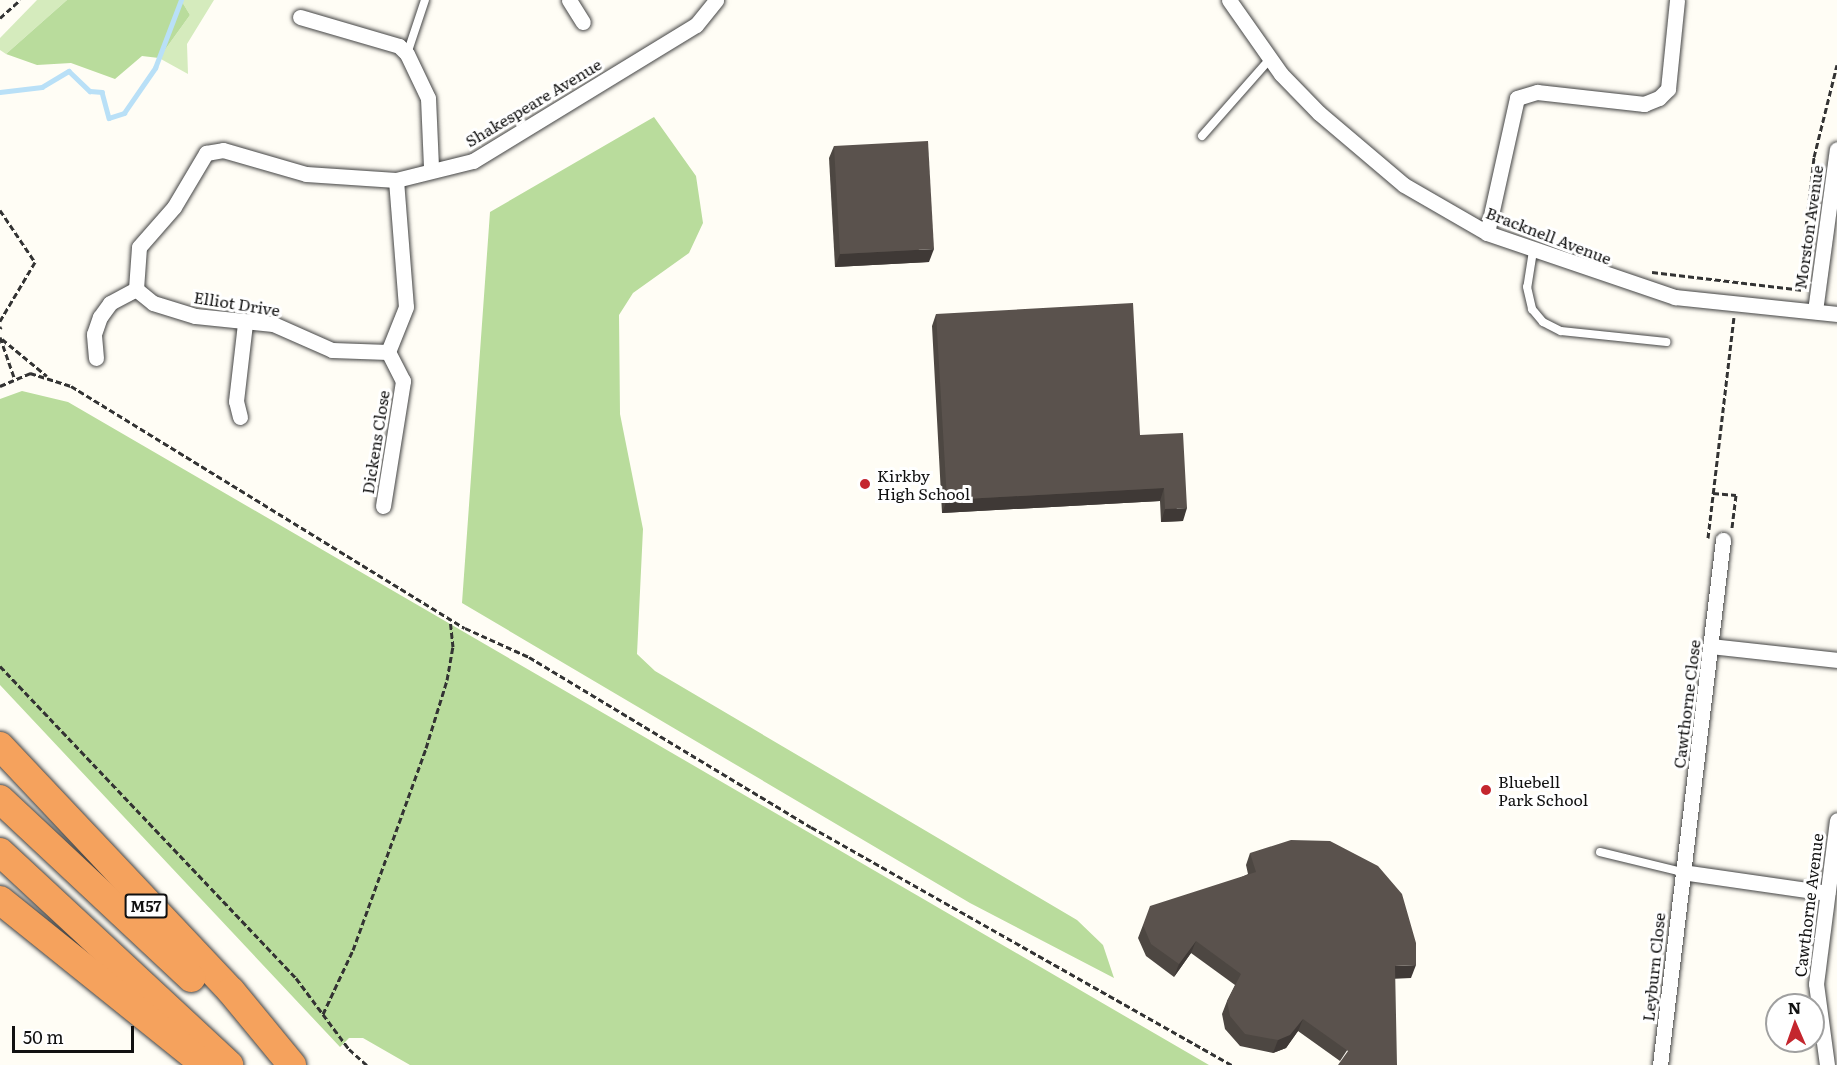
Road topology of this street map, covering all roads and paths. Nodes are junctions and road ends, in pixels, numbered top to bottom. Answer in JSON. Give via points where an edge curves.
{"nodes":[{"id":1,"x":20,"y":0,"type":"edge"},
{"id":2,"x":425,"y":0,"type":"edge"},
{"id":3,"x":569,"y":0,"type":"edge"},
{"id":4,"x":716,"y":0,"type":"edge"},
{"id":5,"x":1229,"y":0,"type":"edge"},
{"id":6,"x":1677,"y":0,"type":"edge"},
{"id":7,"x":300,"y":17,"type":"dead end"},
{"id":8,"x":0,"y":18,"type":"edge"},
{"id":9,"x":584,"y":22,"type":"dead end"},
{"id":10,"x":407,"y":54,"type":"junction"},
{"id":11,"x":1270,"y":59,"type":"junction"},
{"id":12,"x":1837,"y":65,"type":"edge"},
{"id":13,"x":1202,"y":135,"type":"dead end"},
{"id":14,"x":1837,"y":149,"type":"edge"},
{"id":15,"x":431,"y":168,"type":"junction"},
{"id":16,"x":396,"y":180,"type":"junction"},
{"id":17,"x":0,"y":210,"type":"edge"},
{"id":18,"x":1488,"y":233,"type":"junction"},
{"id":19,"x":1533,"y":251,"type":"junction"},
{"id":20,"x":1642,"y":269,"type":"dead end"},
{"id":21,"x":1799,"y":289,"type":"junction"},
{"id":22,"x":136,"y":290,"type":"junction"},
{"id":23,"x":1817,"y":291,"type":"junction"},
{"id":24,"x":1736,"y":303,"type":"junction"},
{"id":25,"x":1796,"y":309,"type":"junction"},
{"id":26,"x":1815,"y":311,"type":"junction"},
{"id":27,"x":1837,"y":314,"type":"edge"},
{"id":28,"x":0,"y":321,"type":"edge"},
{"id":29,"x":245,"y":323,"type":"junction"},
{"id":30,"x":1,"y":338,"type":"edge"},
{"id":31,"x":1666,"y":342,"type":"dead end"},
{"id":32,"x":388,"y":352,"type":"junction"},
{"id":33,"x":96,"y":358,"type":"dead end"},
{"id":34,"x":47,"y":376,"type":"junction"},
{"id":35,"x":14,"y":377,"type":"junction"},
{"id":36,"x":0,"y":386,"type":"edge"},
{"id":37,"x":240,"y":417,"type":"dead end"},
{"id":38,"x":1713,"y":493,"type":"dead end"},
{"id":39,"x":383,"y":506,"type":"dead end"},
{"id":40,"x":1723,"y":540,"type":"junction"},
{"id":41,"x":450,"y":619,"type":"junction"},
{"id":42,"x":1711,"y":646,"type":"junction"},
{"id":43,"x":1837,"y":660,"type":"edge"},
{"id":44,"x":0,"y":666,"type":"edge"},
{"id":45,"x":0,"y":746,"type":"edge"},
{"id":46,"x":0,"y":799,"type":"edge"},
{"id":47,"x":1837,"y":820,"type":"edge"},
{"id":48,"x":0,"y":852,"type":"edge"},
{"id":49,"x":1600,"y":852,"type":"dead end"},
{"id":50,"x":1682,"y":872,"type":"junction"},
{"id":51,"x":1827,"y":892,"type":"junction"},
{"id":52,"x":0,"y":900,"type":"edge"},
{"id":53,"x":1821,"y":953,"type":"junction"},
{"id":54,"x":1837,"y":955,"type":"edge"},
{"id":55,"x":323,"y":1014,"type":"junction"},
{"id":56,"x":205,"y":1065,"type":"edge"},
{"id":57,"x":229,"y":1065,"type":"edge"},
{"id":58,"x":284,"y":1065,"type":"edge"},
{"id":59,"x":292,"y":1065,"type":"edge"},
{"id":60,"x":367,"y":1065,"type":"edge"},
{"id":61,"x":1232,"y":1065,"type":"edge"},
{"id":62,"x":1660,"y":1065,"type":"edge"},
{"id":63,"x":1827,"y":1065,"type":"edge"}],
"edges":[{"from":1,"to":8,"type":"path"},
{"from":2,"to":10,"type":"lane"},
{"from":3,"to":9,"type":"street"},
{"from":4,"to":15,"type":"street","name":"Shakespeare Avenue","via":[[696,25],[473,161]]},
{"from":5,"to":11,"type":"street","name":"Bracknell Avenue"},
{"from":6,"to":18,"type":"street","via":[[1668,89],[1659,98],[1644,104],[1538,92],[1517,98]]},
{"from":7,"to":10,"type":"street","via":[[399,46]]},
{"from":10,"to":15,"type":"street","via":[[428,98]]},
{"from":11,"to":13,"type":"lane"},
{"from":11,"to":18,"type":"street","name":"Bracknell Avenue","via":[[1319,113],[1404,186]]},
{"from":12,"to":21,"type":"path","via":[[1814,157]]},
{"from":14,"to":23,"type":"street","name":"Morston Avenue"},
{"from":15,"to":16,"type":"street","name":"Shakespeare Avenue"},
{"from":16,"to":22,"type":"street","name":"Shakespeare Avenue","via":[[306,174],[223,150],[206,153],[174,207],[140,247]]},
{"from":16,"to":32,"type":"street","via":[[406,308]]},
{"from":17,"to":28,"type":"path","via":[[35,262]]},
{"from":18,"to":19,"type":"street","name":"Bracknell Avenue"},
{"from":19,"to":24,"type":"street","name":"Bracknell Avenue","via":[[1675,297]]},
{"from":19,"to":31,"type":"lane","via":[[1527,287],[1532,309],[1543,322],[1561,331]]},
{"from":20,"to":21,"type":"path"},
{"from":21,"to":23,"type":"path"},
{"from":21,"to":25,"type":"path"},
{"from":22,"to":29,"type":"street","name":"Elliot Drive","via":[[153,303],[195,316]]},
{"from":22,"to":33,"type":"street","via":[[110,303],[100,316],[94,334]]},
{"from":23,"to":26,"type":"street","name":"Morston Avenue"},
{"from":24,"to":25,"type":"street","name":"Bracknell Avenue"},
{"from":24,"to":40,"type":"path","via":[[1706,538]]},
{"from":25,"to":26,"type":"street","name":"Bracknell Avenue"},
{"from":26,"to":27,"type":"street","name":"Bracknell Avenue"},
{"from":29,"to":32,"type":"street","name":"Elliot Drive","via":[[273,324],[332,350]]},
{"from":29,"to":37,"type":"street","via":[[236,400]]},
{"from":30,"to":34,"type":"path"},
{"from":30,"to":35,"type":"path"},
{"from":32,"to":39,"type":"street","name":"Dickens Close","via":[[403,381]]},
{"from":34,"to":35,"type":"path"},
{"from":34,"to":41,"type":"path"},
{"from":35,"to":36,"type":"path"},
{"from":38,"to":40,"type":"path","via":[[1736,495],[1731,540]]},
{"from":40,"to":42,"type":"street","name":"Cawthorne Close"},
{"from":41,"to":55,"type":"path","via":[[453,647],[447,680],[426,748],[352,950]]},
{"from":41,"to":61,"type":"path","via":[[529,657],[811,827]]},
{"from":42,"to":43,"type":"street"},
{"from":42,"to":50,"type":"street","name":"Cawthorne Close"},
{"from":44,"to":55,"type":"path","via":[[296,978]]},
{"from":45,"to":59,"type":"highway","number":"M57","via":[[231,991]]},
{"from":46,"to":58,"type":"highway","number":"M57"},
{"from":47,"to":51,"type":"street","name":"Cawthorne Avenue"},
{"from":48,"to":57,"type":"highway"},
{"from":49,"to":50,"type":"lane"},
{"from":50,"to":51,"type":"street"},
{"from":50,"to":62,"type":"street","name":"Leyburn Close"},
{"from":51,"to":53,"type":"street","name":"Cawthorne Avenue"},
{"from":52,"to":56,"type":"highway"},
{"from":53,"to":54,"type":"street"},
{"from":53,"to":63,"type":"street","name":"Cawthorne Avenue","via":[[1816,984]]},
{"from":55,"to":60,"type":"path"}]}
